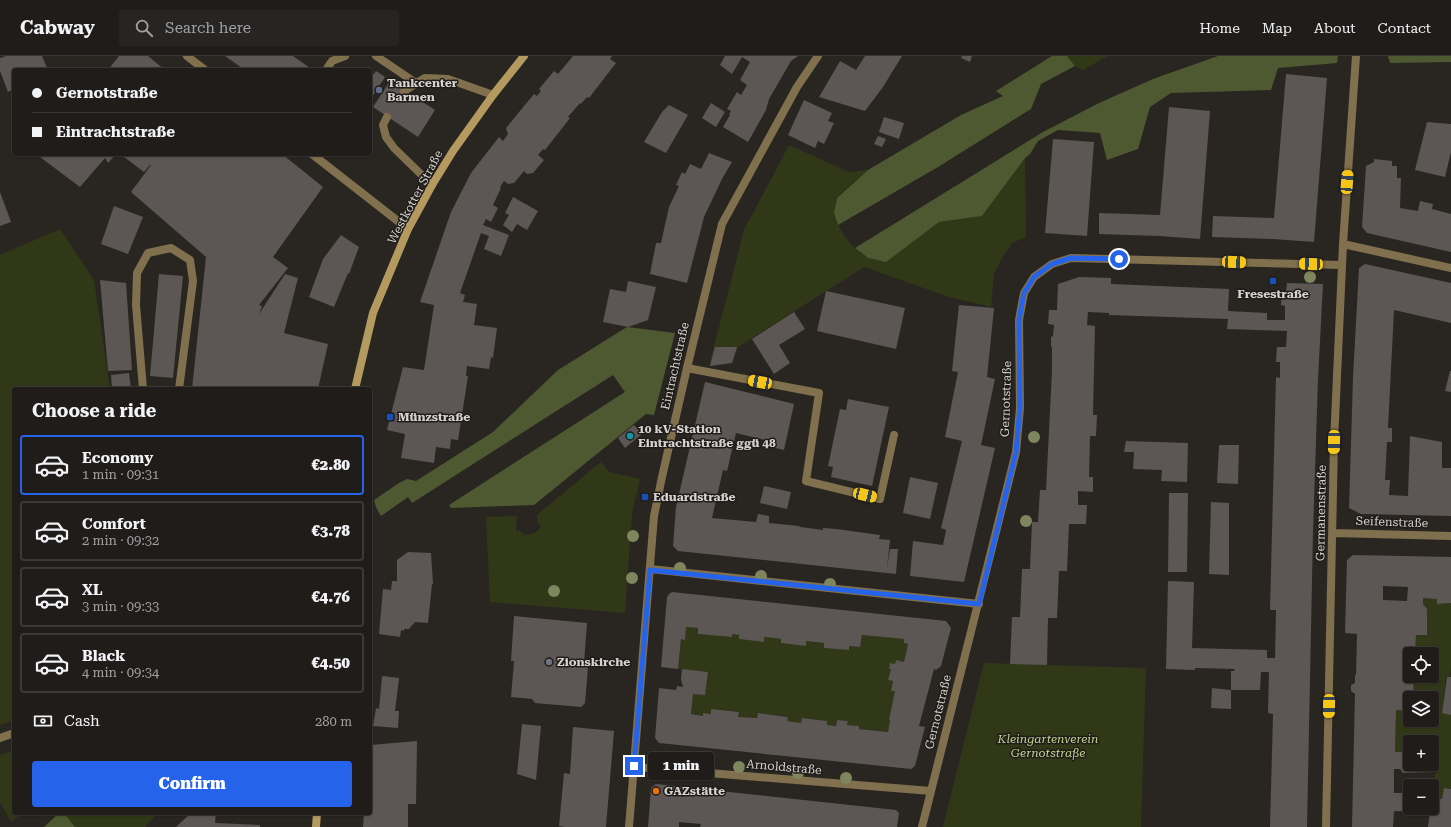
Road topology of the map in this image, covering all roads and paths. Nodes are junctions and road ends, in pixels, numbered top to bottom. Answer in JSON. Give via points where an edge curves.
{"nodes":[{"id":1,"x":187,"y":56,"type":"edge"},
{"id":2,"x":345,"y":56,"type":"edge"},
{"id":3,"x":376,"y":56,"type":"edge"},
{"id":4,"x":524,"y":56,"type":"edge"},
{"id":5,"x":818,"y":56,"type":"edge"},
{"id":6,"x":1356,"y":56,"type":"edge"},
{"id":7,"x":202,"y":68,"type":"edge"},
{"id":8,"x":328,"y":68,"type":"edge"},
{"id":9,"x":416,"y":83,"type":"junction"},
{"id":10,"x":404,"y":91,"type":"dead end"},
{"id":11,"x":493,"y":95,"type":"junction"},
{"id":12,"x":387,"y":117,"type":"dead end"},
{"id":13,"x":315,"y":156,"type":"edge"},
{"id":14,"x":432,"y":185,"type":"junction"},
{"id":15,"x":408,"y":229,"type":"junction"},
{"id":16,"x":1343,"y":244,"type":"junction"},
{"id":17,"x":1342,"y":265,"type":"junction"},
{"id":18,"x":1451,"y":268,"type":"edge"},
{"id":19,"x":687,"y":368,"type":"junction"},
{"id":20,"x":143,"y":387,"type":"edge"},
{"id":21,"x":179,"y":387,"type":"edge"},
{"id":22,"x":355,"y":387,"type":"edge"},
{"id":23,"x":894,"y":435,"type":"dead end"},
{"id":24,"x":1333,"y":532,"type":"junction"},
{"id":25,"x":1451,"y":536,"type":"edge"},
{"id":26,"x":650,"y":570,"type":"junction"},
{"id":27,"x":979,"y":604,"type":"junction"},
{"id":28,"x":12,"y":734,"type":"edge"},
{"id":29,"x":0,"y":738,"type":"edge"},
{"id":30,"x":634,"y":766,"type":"junction"},
{"id":31,"x":930,"y":791,"type":"junction"},
{"id":32,"x":317,"y":815,"type":"edge"},
{"id":33,"x":316,"y":827,"type":"edge"},
{"id":34,"x":629,"y":827,"type":"edge"},
{"id":35,"x":922,"y":827,"type":"edge"},
{"id":36,"x":1326,"y":827,"type":"edge"}],
"edges":[{"from":1,"to":7,"type":"street"},
{"from":2,"to":8,"type":"street","via":[[332,62]]},
{"from":3,"to":9,"type":"street"},
{"from":4,"to":11,"type":"main road","name":"Westkotter Straße"},
{"from":5,"to":19,"type":"street","name":"Eintrachtstraße","via":[[797,87],[722,224]]},
{"from":6,"to":16,"type":"street","name":"Germanenstraße"},
{"from":9,"to":10,"type":"street"},
{"from":9,"to":11,"type":"street","via":[[425,78],[448,78]]},
{"from":11,"to":14,"type":"main road","name":"Westkotter Straße"},
{"from":12,"to":14,"type":"street","via":[[383,125],[386,137]]},
{"from":13,"to":15,"type":"street"},
{"from":14,"to":15,"type":"main road","name":"Westkotter Straße"},
{"from":15,"to":22,"type":"main road","name":"Westkotter Straße","via":[[373,313]]},
{"from":16,"to":17,"type":"street","name":"Germanenstraße"},
{"from":16,"to":18,"type":"street"},
{"from":17,"to":24,"type":"street","name":"Germanenstraße","via":[[1334,442]]},
{"from":17,"to":27,"type":"street","name":"Gernotstraße","via":[[1071,258],[1052,264],[1034,277],[1024,293],[1019,320],[1020,408],[1016,452]]},
{"from":19,"to":23,"type":"street","via":[[819,393],[806,481],[880,499]]},
{"from":19,"to":26,"type":"street","name":"Eintrachtstraße","via":[[656,508]]},
{"from":20,"to":21,"type":"street","via":[[136,305],[137,273],[148,253],[171,248],[190,260],[193,281]]},
{"from":24,"to":25,"type":"street","name":"Seifenstraße"},
{"from":24,"to":36,"type":"street","name":"Germanenstraße"},
{"from":26,"to":27,"type":"street"},
{"from":26,"to":30,"type":"street","name":"Eintrachtstraße"},
{"from":27,"to":31,"type":"street","name":"Gernotstraße"},
{"from":28,"to":29,"type":"street"},
{"from":30,"to":31,"type":"street","name":"Arnoldstraße"},
{"from":30,"to":34,"type":"street","name":"Eintrachtstraße"},
{"from":31,"to":35,"type":"street","name":"Gernotstraße"},
{"from":32,"to":33,"type":"main road"}]}
